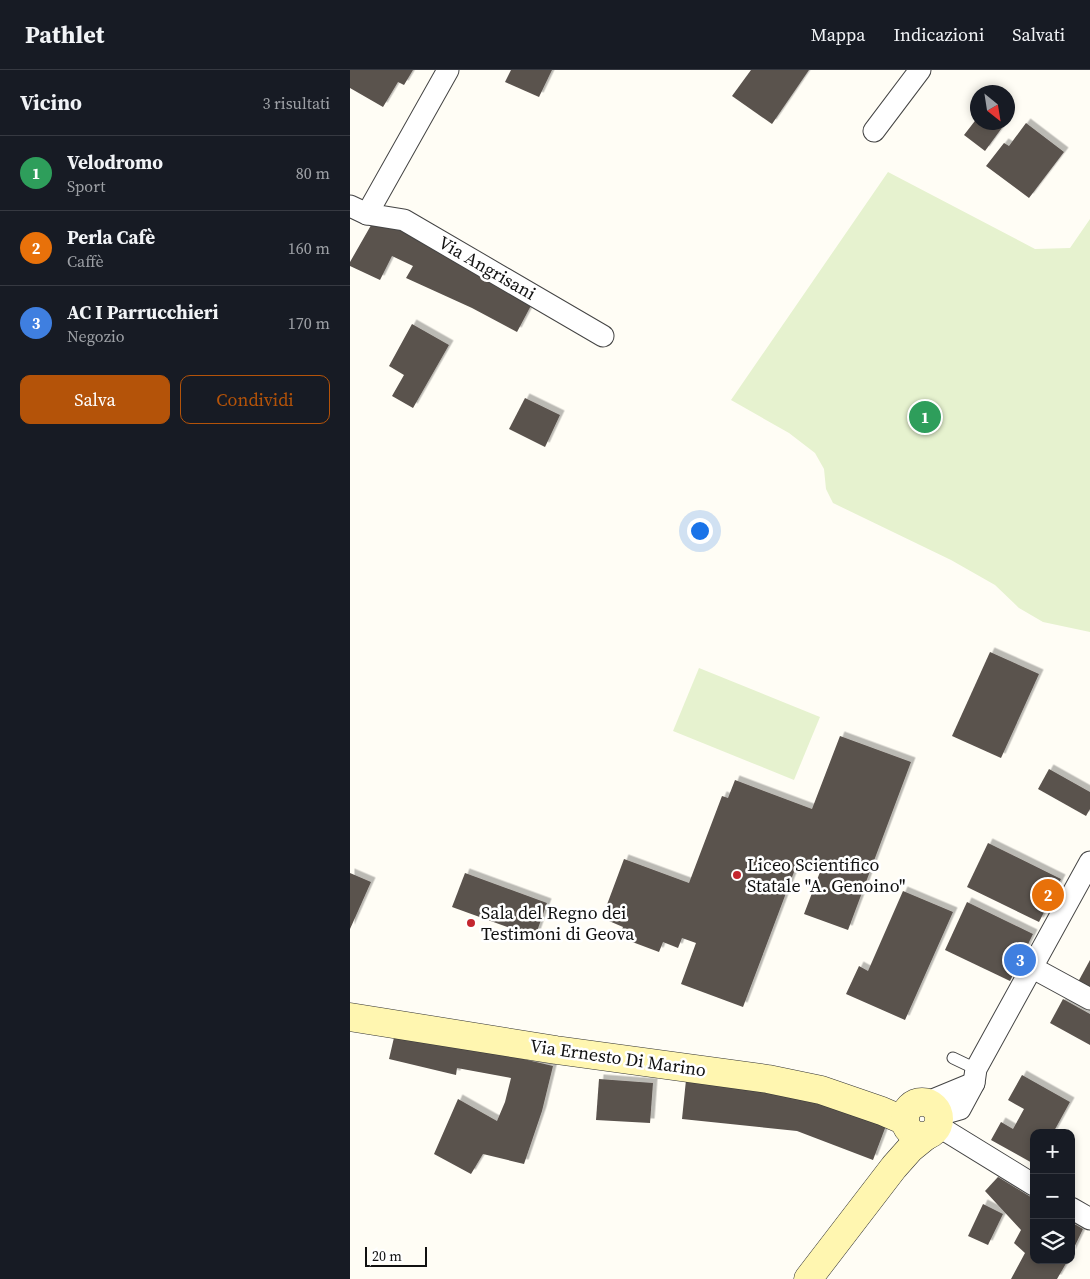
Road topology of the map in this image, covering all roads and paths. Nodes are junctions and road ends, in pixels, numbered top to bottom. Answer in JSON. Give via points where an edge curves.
{"nodes":[{"id":1,"x":448,"y":70,"type":"edge"},
{"id":2,"x":920,"y":70,"type":"edge"},
{"id":3,"x":874,"y":131,"type":"dead end"},
{"id":4,"x":358,"y":210,"type":"edge"},
{"id":5,"x":602,"y":336,"type":"dead end"},
{"id":6,"x":1090,"y":862,"type":"edge"},
{"id":7,"x":1033,"y":968,"type":"junction"},
{"id":8,"x":1090,"y":999,"type":"edge"},
{"id":9,"x":350,"y":1016,"type":"edge"},
{"id":10,"x":953,"y":1058,"type":"dead end"},
{"id":11,"x":975,"y":1076,"type":"junction"},
{"id":12,"x":918,"y":1120,"type":"junction"},
{"id":13,"x":1030,"y":1183,"type":"edge"},
{"id":14,"x":1075,"y":1210,"type":"edge"},
{"id":15,"x":1090,"y":1219,"type":"edge"},
{"id":16,"x":808,"y":1279,"type":"edge"}],
"edges":[{"from":1,"to":4,"type":"street","name":"Via Angrisani"},
{"from":2,"to":3,"type":"street"},
{"from":4,"to":5,"type":"street","name":"Via Angrisani","via":[[404,220]]},
{"from":6,"to":7,"type":"street"},
{"from":7,"to":8,"type":"street"},
{"from":7,"to":11,"type":"street"},
{"from":9,"to":12,"type":"street","name":"Via Ernesto Di Marino","via":[[556,1050],[768,1078],[821,1090]]},
{"from":10,"to":11,"type":"lane"},
{"from":11,"to":12,"type":"street"},
{"from":12,"to":13,"type":"street"},
{"from":12,"to":16,"type":"street","via":[[910,1149]]},
{"from":14,"to":15,"type":"street"}]}
